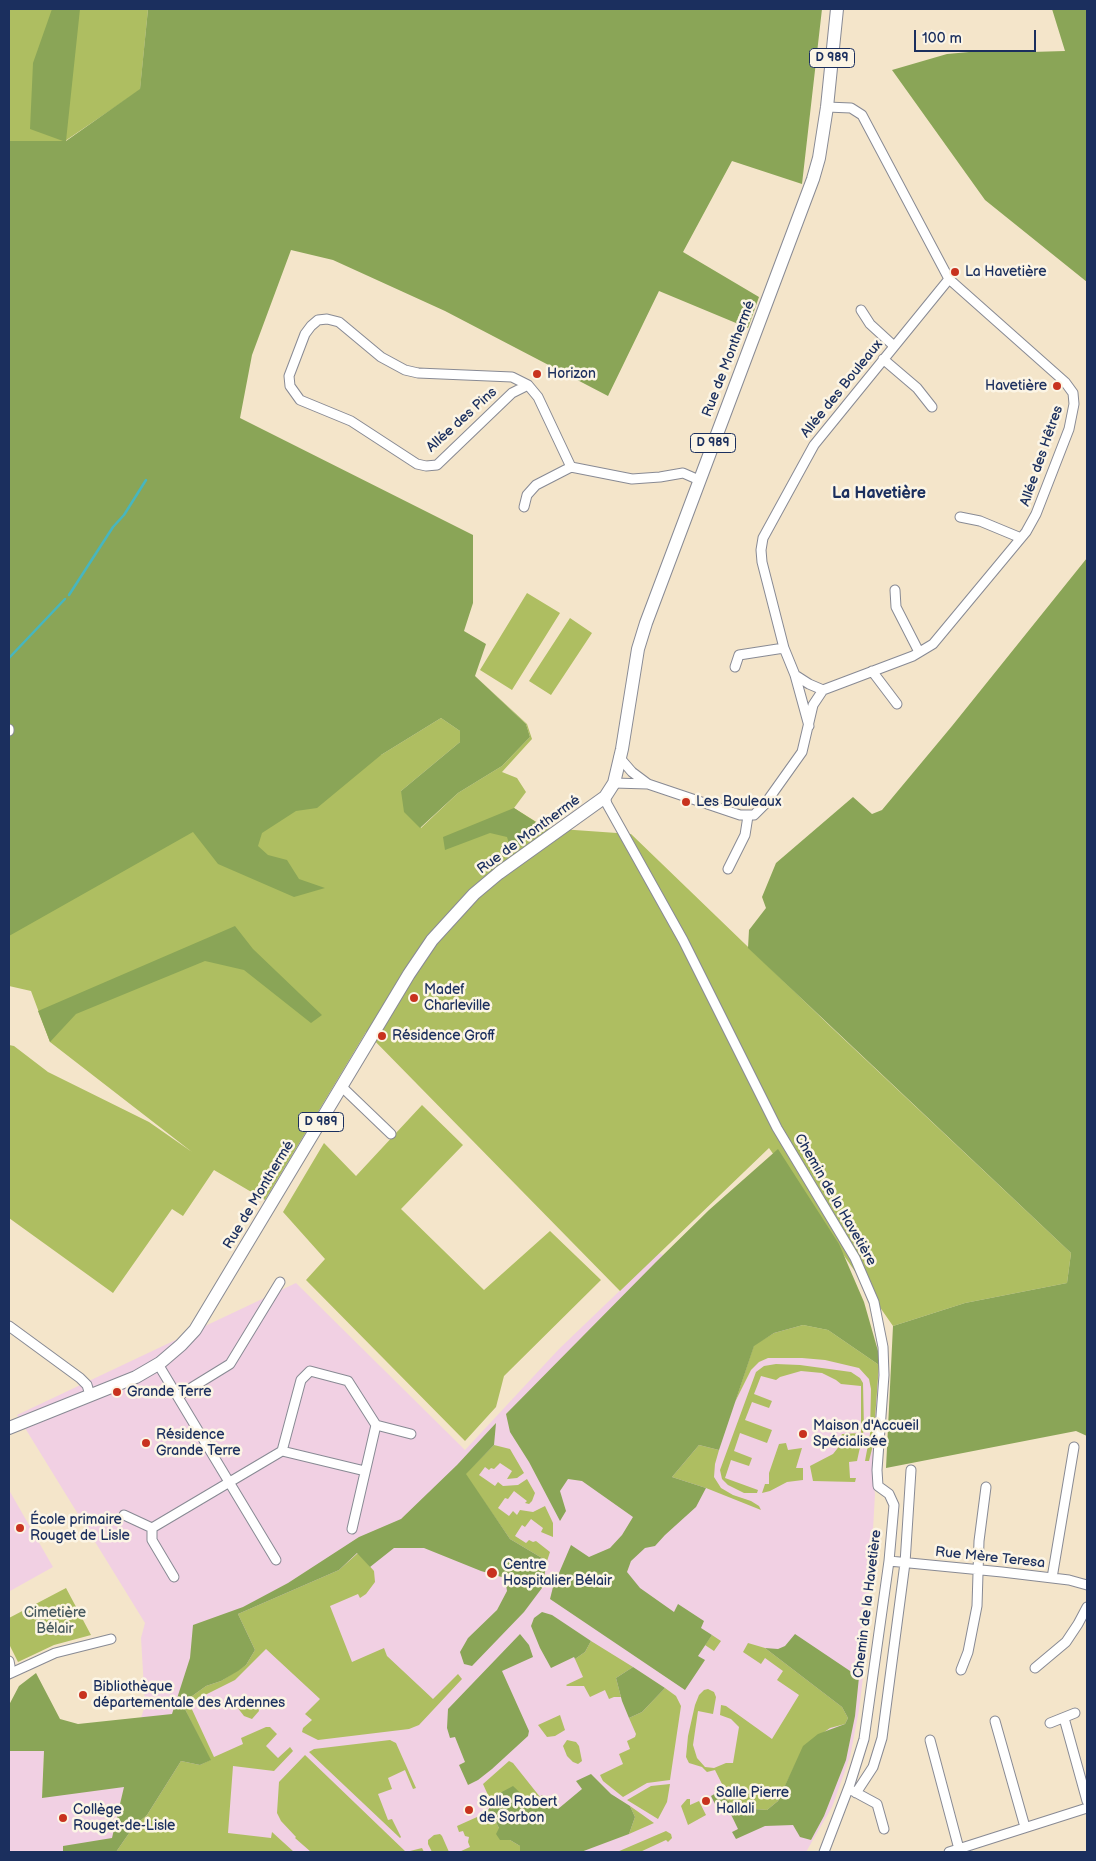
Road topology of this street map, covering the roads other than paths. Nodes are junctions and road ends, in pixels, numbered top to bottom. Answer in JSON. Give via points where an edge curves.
{"nodes":[{"id":1,"x":837,"y":9,"type":"edge"},
{"id":2,"x":827,"y":107,"type":"junction"},
{"id":3,"x":949,"y":279,"type":"junction"},
{"id":4,"x":861,"y":310,"type":"dead end"},
{"id":5,"x":894,"y":346,"type":"junction"},
{"id":6,"x":883,"y":359,"type":"junction"},
{"id":7,"x":528,"y":385,"type":"junction"},
{"id":8,"x":932,"y":407,"type":"dead end"},
{"id":9,"x":572,"y":467,"type":"junction"},
{"id":10,"x":699,"y":480,"type":"junction"},
{"id":11,"x":524,"y":507,"type":"dead end"},
{"id":12,"x":960,"y":517,"type":"dead end"},
{"id":13,"x":1021,"y":538,"type":"junction"},
{"id":14,"x":895,"y":590,"type":"dead end"},
{"id":15,"x":784,"y":648,"type":"junction"},
{"id":16,"x":919,"y":652,"type":"junction"},
{"id":17,"x":735,"y":667,"type":"dead end"},
{"id":18,"x":872,"y":671,"type":"junction"},
{"id":19,"x":795,"y":675,"type":"junction"},
{"id":20,"x":823,"y":690,"type":"junction"},
{"id":21,"x":897,"y":704,"type":"dead end"},
{"id":22,"x":809,"y":726,"type":"junction"},
{"id":23,"x":619,"y":757,"type":"junction"},
{"id":24,"x":614,"y":783,"type":"junction"},
{"id":25,"x":648,"y":784,"type":"junction"},
{"id":26,"x":605,"y":797,"type":"junction"},
{"id":27,"x":748,"y":816,"type":"junction"},
{"id":28,"x":728,"y":869,"type":"dead end"},
{"id":29,"x":342,"y":1086,"type":"junction"},
{"id":30,"x":391,"y":1134,"type":"dead end"},
{"id":31,"x":280,"y":1282,"type":"dead end"},
{"id":32,"x":9,"y":1326,"type":"edge"},
{"id":33,"x":158,"y":1364,"type":"junction"},
{"id":34,"x":90,"y":1395,"type":"junction"},
{"id":35,"x":178,"y":1396,"type":"junction"},
{"id":36,"x":376,"y":1425,"type":"junction"},
{"id":37,"x":9,"y":1428,"type":"edge"},
{"id":38,"x":411,"y":1434,"type":"dead end"},
{"id":39,"x":1074,"y":1447,"type":"dead end"},
{"id":40,"x":282,"y":1450,"type":"junction"},
{"id":41,"x":911,"y":1470,"type":"dead end"},
{"id":42,"x":365,"y":1471,"type":"junction"},
{"id":43,"x":230,"y":1482,"type":"junction"},
{"id":44,"x":986,"y":1487,"type":"dead end"},
{"id":45,"x":124,"y":1515,"type":"dead end"},
{"id":46,"x":152,"y":1528,"type":"junction"},
{"id":47,"x":352,"y":1529,"type":"dead end"},
{"id":48,"x":276,"y":1560,"type":"dead end"},
{"id":49,"x":889,"y":1561,"type":"junction"},
{"id":50,"x":904,"y":1563,"type":"junction"},
{"id":51,"x":978,"y":1570,"type":"junction"},
{"id":52,"x":174,"y":1577,"type":"dead end"},
{"id":53,"x":1052,"y":1578,"type":"junction"},
{"id":54,"x":1087,"y":1585,"type":"edge"},
{"id":55,"x":1087,"y":1607,"type":"edge"},
{"id":56,"x":111,"y":1639,"type":"dead end"},
{"id":57,"x":9,"y":1661,"type":"edge"},
{"id":58,"x":1035,"y":1668,"type":"dead end"},
{"id":59,"x":961,"y":1670,"type":"dead end"},
{"id":60,"x":9,"y":1673,"type":"edge"},
{"id":61,"x":1075,"y":1713,"type":"dead end"},
{"id":62,"x":1064,"y":1718,"type":"junction"},
{"id":63,"x":995,"y":1721,"type":"dead end"},
{"id":64,"x":1050,"y":1723,"type":"dead end"},
{"id":65,"x":930,"y":1740,"type":"dead end"},
{"id":66,"x":852,"y":1791,"type":"junction"},
{"id":67,"x":1087,"y":1801,"type":"edge"},
{"id":68,"x":1087,"y":1808,"type":"edge"},
{"id":69,"x":1025,"y":1827,"type":"junction"},
{"id":70,"x":884,"y":1829,"type":"dead end"},
{"id":71,"x":959,"y":1849,"type":"junction"},
{"id":72,"x":824,"y":1852,"type":"edge"},
{"id":73,"x":948,"y":1852,"type":"edge"}],
"edges":[{"from":1,"to":2,"type":"main road","number":"D 989"},
{"from":2,"to":3,"type":"street","name":"Allée des Hêtres","via":[[851,108],[862,115]]},
{"from":2,"to":10,"type":"main road","name":"Rue de Monthermé","number":"D 989","via":[[819,158],[802,212]]},
{"from":3,"to":5,"type":"street","name":"Allée des Bouleaux"},
{"from":3,"to":13,"type":"street","name":"Allée des Hêtres","via":[[1065,382],[1073,393],[1069,428],[1036,514]]},
{"from":4,"to":5,"type":"street","via":[[870,324]]},
{"from":5,"to":6,"type":"street","name":"Allée des Bouleaux"},
{"from":6,"to":8,"type":"street","via":[[917,388]]},
{"from":6,"to":15,"type":"street","name":"Allée des Bouleaux","via":[[814,445],[764,538],[762,562]]},
{"from":7,"to":7,"type":"street","name":"Allée des Pins","via":[[512,377],[405,370],[382,357],[340,322],[327,318],[318,320],[305,334],[289,376],[290,386],[300,400],[351,422],[417,464],[426,466],[437,464],[512,393]]},
{"from":7,"to":9,"type":"street","via":[[538,397]]},
{"from":9,"to":10,"type":"street","via":[[632,479],[683,473]]},
{"from":9,"to":11,"type":"street","via":[[536,485],[527,495]]},
{"from":10,"to":23,"type":"main road","name":"Rue de Monthermé","number":"D 989","via":[[641,640]]},
{"from":12,"to":13,"type":"street","via":[[980,521]]},
{"from":13,"to":16,"type":"street","name":"Allée des Hêtres","via":[[933,644]]},
{"from":14,"to":16,"type":"street","via":[[896,607]]},
{"from":15,"to":17,"type":"street","via":[[739,655]]},
{"from":15,"to":19,"type":"street","name":"Allée des Bouleaux"},
{"from":16,"to":18,"type":"street","name":"Allée des Hêtres"},
{"from":18,"to":20,"type":"street","name":"Allée des Hêtres"},
{"from":18,"to":21,"type":"street"},
{"from":19,"to":20,"type":"street"},
{"from":19,"to":22,"type":"street","name":"Allée des Bouleaux"},
{"from":20,"to":22,"type":"street","via":[[813,705]]},
{"from":22,"to":27,"type":"street","via":[[802,752],[765,804],[754,815]]},
{"from":23,"to":24,"type":"main road","name":"Rue de Monthermé","number":"D 989"},
{"from":23,"to":25,"type":"street"},
{"from":24,"to":25,"type":"street"},
{"from":24,"to":26,"type":"main road","name":"Rue de Monthermé","number":"D 989"},
{"from":25,"to":27,"type":"street"},
{"from":26,"to":29,"type":"main road","name":"Rue de Monthermé","number":"D 989","via":[[499,873],[474,894],[432,940]]},
{"from":26,"to":49,"type":"street","name":"Chemin de la Havetière","via":[[683,940],[777,1128],[856,1258],[874,1302],[884,1375],[878,1486],[889,1494],[894,1505]]},
{"from":27,"to":28,"type":"street","via":[[745,835]]},
{"from":29,"to":30,"type":"street"},
{"from":29,"to":33,"type":"main road","name":"Rue de Monthermé","number":"D 989","via":[[195,1330]]},
{"from":31,"to":35,"type":"street","via":[[230,1364]]},
{"from":32,"to":34,"type":"street","via":[[80,1378]]},
{"from":33,"to":34,"type":"main road","name":"Rue de Monthermé","number":"D 989","via":[[136,1378]]},
{"from":33,"to":35,"type":"street"},
{"from":34,"to":37,"type":"main road","name":"Rue de Monthermé","number":"D 989"},
{"from":35,"to":43,"type":"street"},
{"from":36,"to":38,"type":"street"},
{"from":36,"to":40,"type":"street","via":[[348,1381],[310,1371],[301,1380]]},
{"from":36,"to":42,"type":"street"},
{"from":39,"to":53,"type":"street"},
{"from":40,"to":42,"type":"street"},
{"from":40,"to":43,"type":"street"},
{"from":41,"to":50,"type":"street"},
{"from":42,"to":47,"type":"street"},
{"from":43,"to":46,"type":"street"},
{"from":43,"to":48,"type":"street"},
{"from":44,"to":51,"type":"street"},
{"from":45,"to":46,"type":"street"},
{"from":46,"to":52,"type":"street","via":[[152,1540]]},
{"from":49,"to":50,"type":"street","name":"Rue Mère Teresa"},
{"from":49,"to":66,"type":"street","name":"Chemin de la Havetière","via":[[864,1740]]},
{"from":50,"to":51,"type":"street","name":"Rue Mère Teresa"},
{"from":50,"to":66,"type":"street","via":[[882,1738],[873,1767]]},
{"from":51,"to":53,"type":"street","name":"Rue Mère Teresa"},
{"from":51,"to":59,"type":"street","via":[[973,1631]]},
{"from":53,"to":54,"type":"street","name":"Rue Mère Teresa"},
{"from":55,"to":58,"type":"street","via":[[1066,1642]]},
{"from":56,"to":60,"type":"street","via":[[56,1653]]},
{"from":57,"to":60,"type":"street"},
{"from":61,"to":62,"type":"street"},
{"from":62,"to":64,"type":"street"},
{"from":62,"to":67,"type":"street"},
{"from":63,"to":69,"type":"street"},
{"from":65,"to":71,"type":"street"},
{"from":66,"to":70,"type":"street","via":[[877,1804]]},
{"from":66,"to":72,"type":"street","name":"Chemin de la Havetière"},
{"from":68,"to":69,"type":"street"},
{"from":69,"to":71,"type":"street"},
{"from":71,"to":73,"type":"street"}]}
